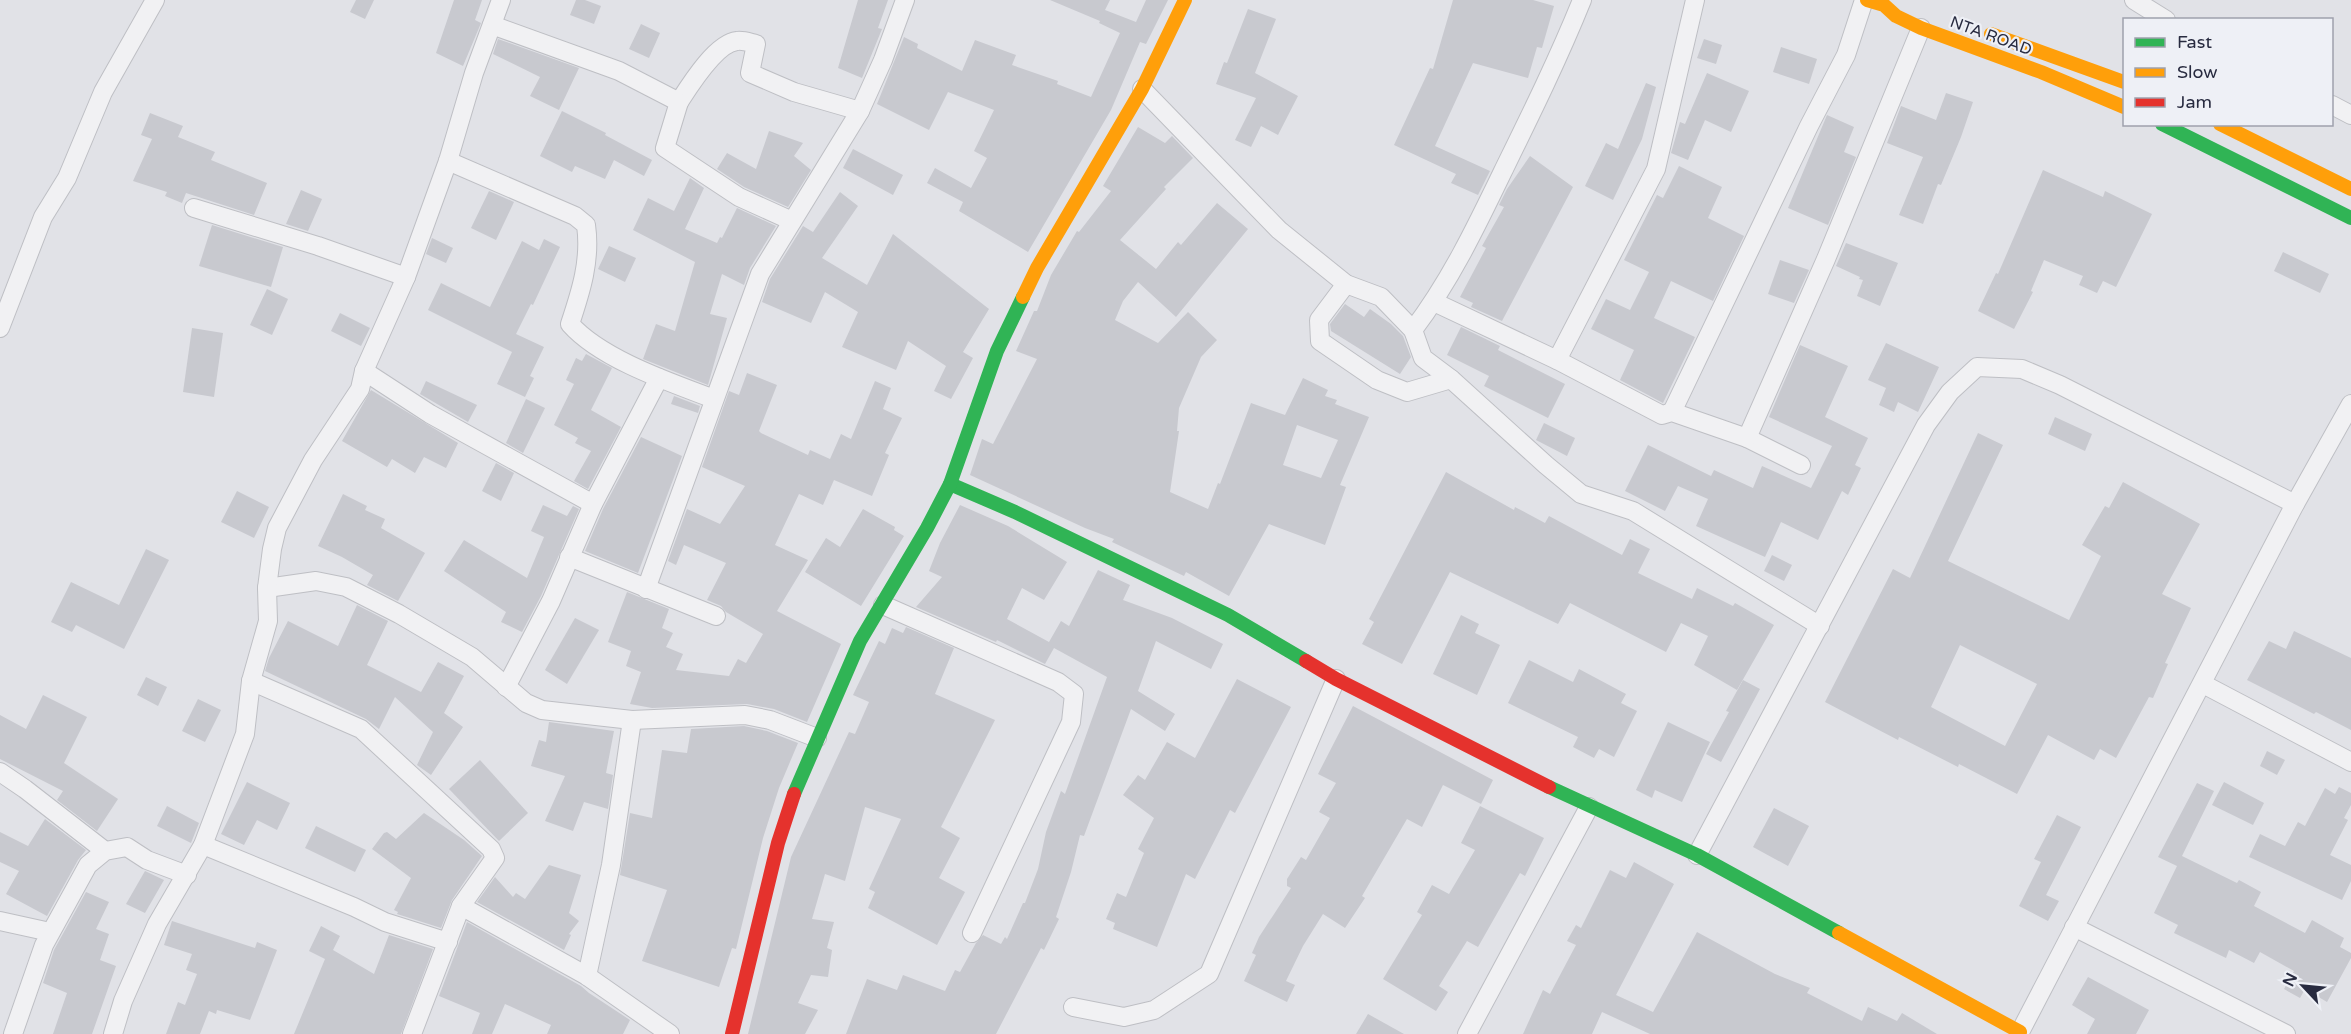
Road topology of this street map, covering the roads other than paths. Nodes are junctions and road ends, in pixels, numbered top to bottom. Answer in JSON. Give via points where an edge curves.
{"nodes":[{"id":1,"x":155,"y":0,"type":"edge"},
{"id":2,"x":501,"y":0,"type":"edge"},
{"id":3,"x":904,"y":0,"type":"edge"},
{"id":4,"x":1185,"y":0,"type":"edge"},
{"id":5,"x":1582,"y":0,"type":"edge"},
{"id":6,"x":1695,"y":0,"type":"edge"},
{"id":7,"x":1865,"y":0,"type":"edge"},
{"id":8,"x":2134,"y":0,"type":"edge"},
{"id":9,"x":1899,"y":3,"type":"dead end"},
{"id":10,"x":1884,"y":5,"type":"junction"},
{"id":11,"x":2163,"y":18,"type":"edge"},
{"id":12,"x":492,"y":25,"type":"junction"},
{"id":13,"x":1921,"y":28,"type":"junction"},
{"id":14,"x":1982,"y":30,"type":"dead end"},
{"id":15,"x":2123,"y":82,"type":"edge"},
{"id":16,"x":1142,"y":89,"type":"junction"},
{"id":17,"x":679,"y":102,"type":"junction"},
{"id":18,"x":2333,"y":106,"type":"edge"},
{"id":19,"x":2123,"y":107,"type":"edge"},
{"id":20,"x":860,"y":111,"type":"junction"},
{"id":21,"x":2351,"y":115,"type":"edge"},
{"id":22,"x":2166,"y":126,"type":"edge"},
{"id":23,"x":2224,"y":126,"type":"edge"},
{"id":24,"x":448,"y":161,"type":"junction"},
{"id":25,"x":2351,"y":189,"type":"edge"},
{"id":26,"x":194,"y":208,"type":"dead end"},
{"id":27,"x":2351,"y":218,"type":"edge"},
{"id":28,"x":792,"y":221,"type":"junction"},
{"id":29,"x":406,"y":277,"type":"junction"},
{"id":30,"x":1346,"y":284,"type":"junction"},
{"id":31,"x":1434,"y":302,"type":"junction"},
{"id":32,"x":0,"y":328,"type":"edge"},
{"id":33,"x":1413,"y":330,"type":"junction"},
{"id":34,"x":1557,"y":360,"type":"junction"},
{"id":35,"x":364,"y":371,"type":"junction"},
{"id":36,"x":659,"y":378,"type":"junction"},
{"id":37,"x":1451,"y":379,"type":"junction"},
{"id":38,"x":714,"y":399,"type":"junction"},
{"id":39,"x":2351,"y":404,"type":"edge"},
{"id":40,"x":1672,"y":412,"type":"junction"},
{"id":41,"x":1747,"y":438,"type":"junction"},
{"id":42,"x":1801,"y":465,"type":"dead end"},
{"id":43,"x":950,"y":484,"type":"junction"},
{"id":44,"x":593,"y":504,"type":"junction"},
{"id":45,"x":2295,"y":504,"type":"junction"},
{"id":46,"x":569,"y":557,"type":"junction"},
{"id":47,"x":267,"y":588,"type":"junction"},
{"id":48,"x":646,"y":589,"type":"junction"},
{"id":49,"x":883,"y":605,"type":"junction"},
{"id":50,"x":716,"y":616,"type":"dead end"},
{"id":51,"x":1821,"y":626,"type":"junction"},
{"id":52,"x":1336,"y":679,"type":"junction"},
{"id":53,"x":251,"y":681,"type":"junction"},
{"id":54,"x":2203,"y":684,"type":"junction"},
{"id":55,"x":506,"y":687,"type":"junction"},
{"id":56,"x":632,"y":720,"type":"junction"},
{"id":57,"x":817,"y":738,"type":"junction"},
{"id":58,"x":2351,"y":762,"type":"edge"},
{"id":59,"x":0,"y":772,"type":"edge"},
{"id":60,"x":1589,"y":807,"type":"junction"},
{"id":61,"x":203,"y":845,"type":"junction"},
{"id":62,"x":105,"y":851,"type":"junction"},
{"id":63,"x":1697,"y":855,"type":"junction"},
{"id":64,"x":187,"y":874,"type":"junction"},
{"id":65,"x":461,"y":906,"type":"junction"},
{"id":66,"x":0,"y":921,"type":"edge"},
{"id":67,"x":2074,"y":927,"type":"junction"},
{"id":68,"x":50,"y":932,"type":"junction"},
{"id":69,"x":972,"y":933,"type":"dead end"},
{"id":70,"x":448,"y":942,"type":"junction"},
{"id":71,"x":587,"y":976,"type":"junction"},
{"id":72,"x":1073,"y":1007,"type":"dead end"},
{"id":73,"x":2020,"y":1033,"type":"edge"},
{"id":74,"x":13,"y":1034,"type":"edge"},
{"id":75,"x":113,"y":1034,"type":"edge"},
{"id":76,"x":412,"y":1034,"type":"edge"},
{"id":77,"x":670,"y":1034,"type":"edge"},
{"id":78,"x":732,"y":1034,"type":"edge"},
{"id":79,"x":1467,"y":1034,"type":"edge"},
{"id":80,"x":2286,"y":1034,"type":"edge"}],
"edges":[{"from":1,"to":32,"type":"street","via":[[103,92],[68,178],[43,217]]},
{"from":2,"to":12,"type":"street"},
{"from":3,"to":20,"type":"street"},
{"from":4,"to":16,"type":"street"},
{"from":5,"to":31,"type":"street","via":[[1483,211]]},
{"from":6,"to":34,"type":"street","via":[[1656,169]]},
{"from":7,"to":10,"type":"street"},
{"from":7,"to":40,"type":"street","via":[[1846,55]]},
{"from":8,"to":11,"type":"street"},
{"from":9,"to":10,"type":"street"},
{"from":10,"to":13,"type":"street","name":"NTA ROAD","via":[[1896,16]]},
{"from":12,"to":17,"type":"street","via":[[619,71]]},
{"from":12,"to":24,"type":"street"},
{"from":13,"to":19,"type":"street","name":"NTA ROAD"},
{"from":13,"to":41,"type":"street"},
{"from":14,"to":15,"type":"street","name":"NTA ROAD"},
{"from":16,"to":30,"type":"street","via":[[1279,230]]},
{"from":16,"to":43,"type":"street","via":[[1037,268],[997,351]]},
{"from":17,"to":20,"type":"street","via":[[708,60],[736,41],[756,44],[750,73],[794,92]]},
{"from":17,"to":28,"type":"street","via":[[665,147],[739,197]]},
{"from":18,"to":21,"type":"street"},
{"from":20,"to":28,"type":"street"},
{"from":22,"to":27,"type":"street"},
{"from":23,"to":25,"type":"street"},
{"from":24,"to":29,"type":"street"},
{"from":24,"to":36,"type":"street","via":[[575,216],[586,225],[584,284],[570,324],[583,339]]},
{"from":26,"to":29,"type":"street"},
{"from":28,"to":38,"type":"street","via":[[760,274]]},
{"from":29,"to":35,"type":"street"},
{"from":30,"to":33,"type":"street","via":[[1381,297]]},
{"from":30,"to":37,"type":"street","via":[[1319,320],[1320,341],[1377,380],[1407,392]]},
{"from":31,"to":33,"type":"street"},
{"from":31,"to":34,"type":"street"},
{"from":33,"to":37,"type":"street","via":[[1423,358]]},
{"from":34,"to":40,"type":"street","via":[[1662,415]]},
{"from":35,"to":44,"type":"street","via":[[430,414]]},
{"from":35,"to":47,"type":"street","via":[[360,388],[313,460],[277,528]]},
{"from":36,"to":38,"type":"street"},
{"from":36,"to":44,"type":"street"},
{"from":37,"to":51,"type":"street","via":[[1581,494],[1633,511]]},
{"from":38,"to":48,"type":"street"},
{"from":39,"to":45,"type":"street"},
{"from":40,"to":41,"type":"street"},
{"from":41,"to":42,"type":"street"},
{"from":43,"to":49,"type":"street"},
{"from":43,"to":52,"type":"street","via":[[1227,615]]},
{"from":44,"to":46,"type":"street"},
{"from":45,"to":51,"type":"street","via":[[2060,385],[2022,369],[1977,366],[1950,392],[1926,425]]},
{"from":45,"to":54,"type":"street"},
{"from":46,"to":48,"type":"street"},
{"from":46,"to":55,"type":"street"},
{"from":47,"to":53,"type":"street","via":[[268,621]]},
{"from":47,"to":55,"type":"street","via":[[316,581],[346,587],[472,657]]},
{"from":48,"to":50,"type":"street"},
{"from":49,"to":57,"type":"street","via":[[860,641]]},
{"from":49,"to":69,"type":"street","via":[[1058,682],[1074,694],[1071,722]]},
{"from":51,"to":63,"type":"street"},
{"from":52,"to":60,"type":"street"},
{"from":52,"to":72,"type":"street","via":[[1209,974],[1154,1010],[1124,1017]]},
{"from":53,"to":61,"type":"street","via":[[246,734]]},
{"from":53,"to":65,"type":"street","via":[[360,729],[491,849],[495,858]]},
{"from":54,"to":58,"type":"street"},
{"from":54,"to":67,"type":"street"},
{"from":55,"to":56,"type":"street","via":[[542,710]]},
{"from":56,"to":57,"type":"street","via":[[744,715],[770,720]]},
{"from":56,"to":71,"type":"street","via":[[611,865]]},
{"from":57,"to":78,"type":"street","via":[[778,843]]},
{"from":59,"to":62,"type":"street"},
{"from":60,"to":63,"type":"street"},
{"from":60,"to":79,"type":"street"},
{"from":61,"to":64,"type":"street"},
{"from":61,"to":70,"type":"street","via":[[385,922]]},
{"from":62,"to":64,"type":"street","via":[[127,847],[147,860]]},
{"from":62,"to":68,"type":"street","via":[[88,865]]},
{"from":63,"to":73,"type":"street"},
{"from":64,"to":75,"type":"street","via":[[157,924]]},
{"from":65,"to":70,"type":"street"},
{"from":65,"to":71,"type":"street"},
{"from":66,"to":68,"type":"street"},
{"from":67,"to":73,"type":"street"},
{"from":67,"to":80,"type":"street"},
{"from":68,"to":74,"type":"street"},
{"from":70,"to":76,"type":"street"},
{"from":71,"to":77,"type":"street"}]}
